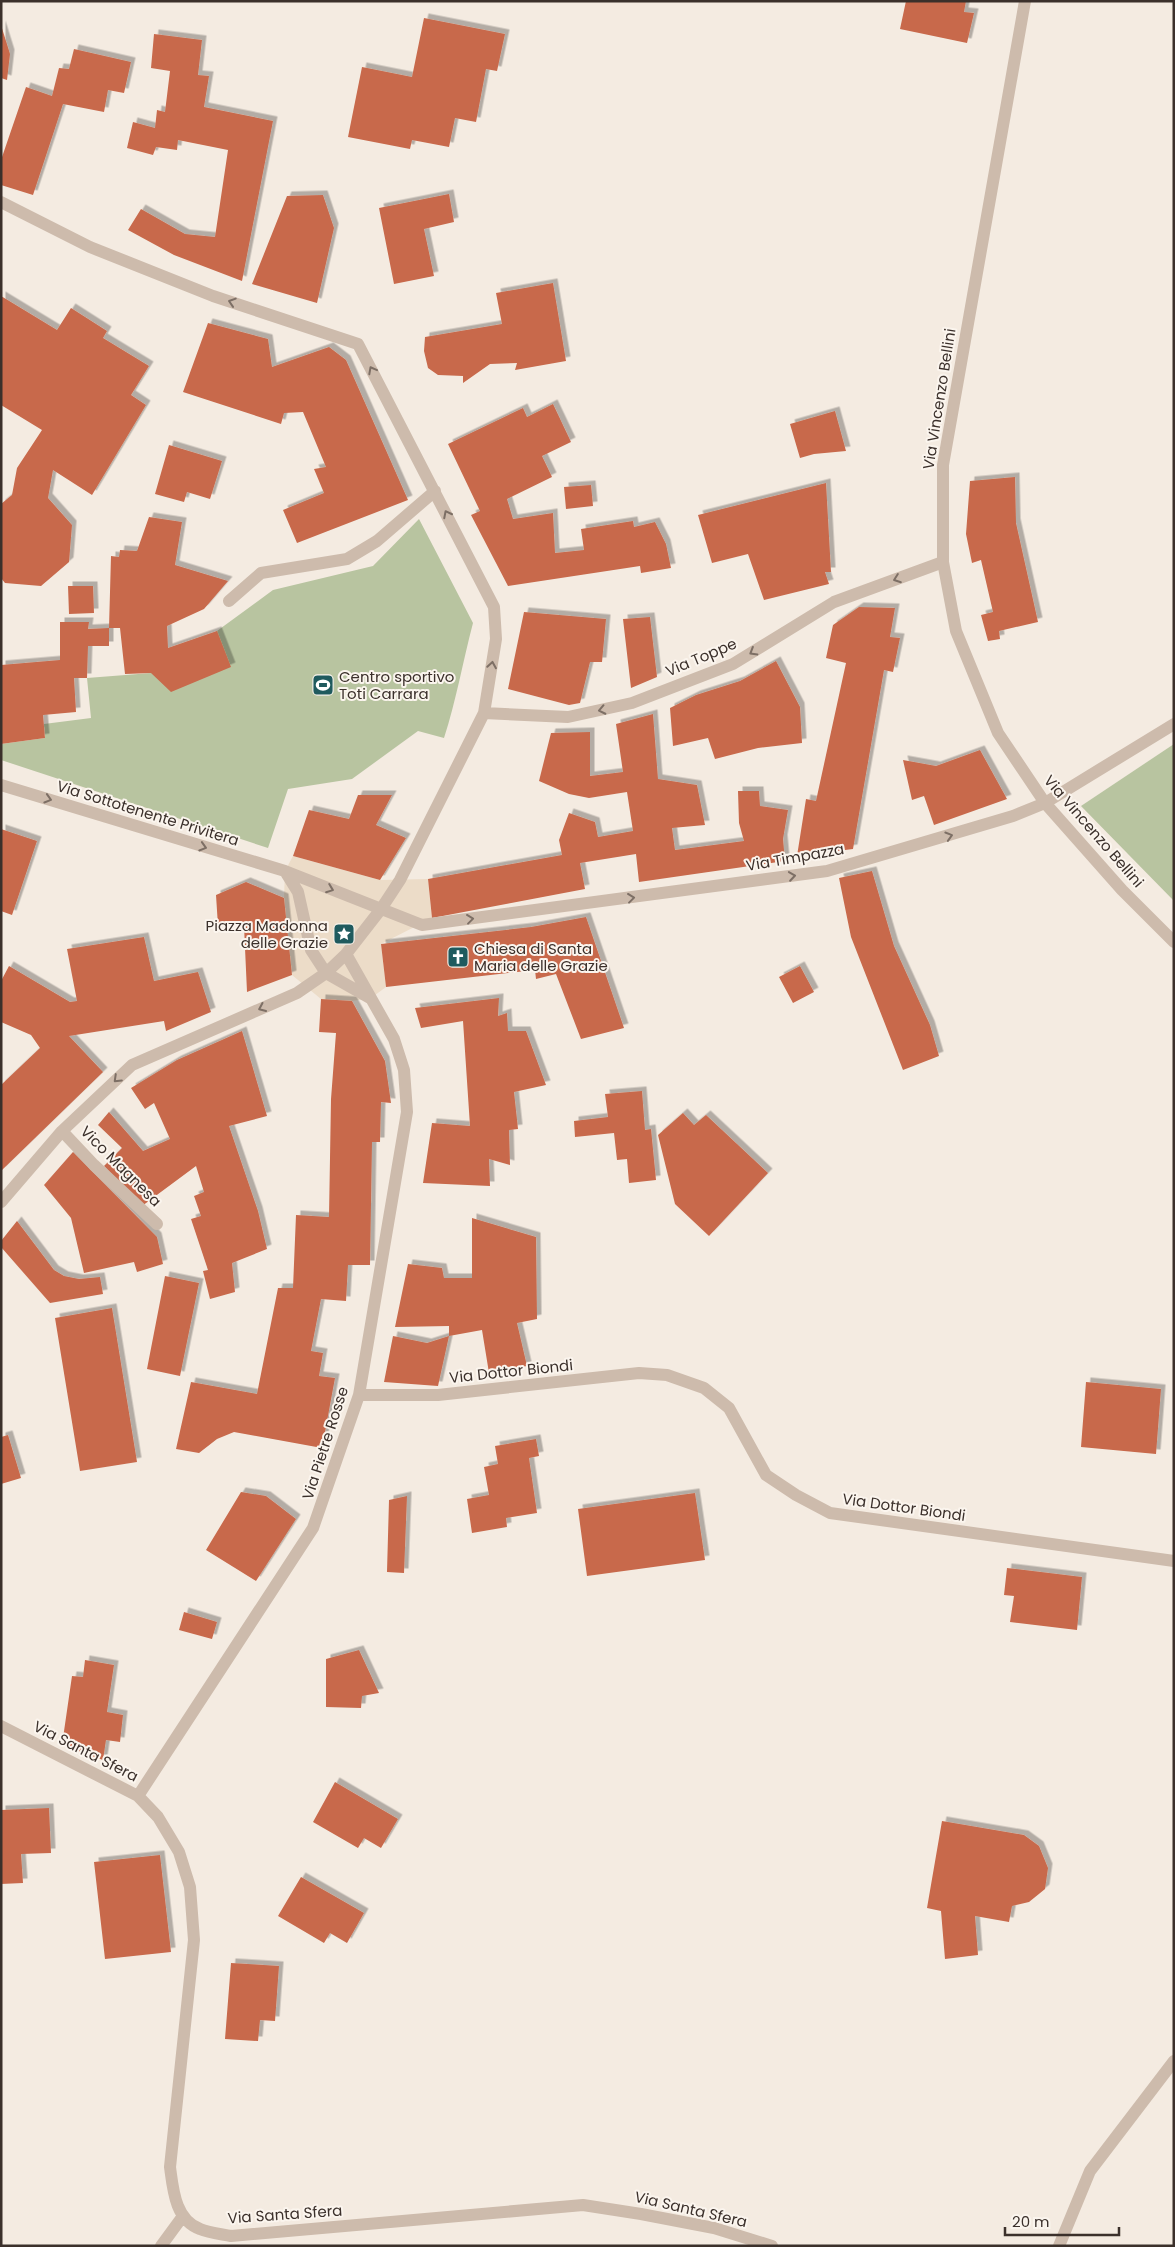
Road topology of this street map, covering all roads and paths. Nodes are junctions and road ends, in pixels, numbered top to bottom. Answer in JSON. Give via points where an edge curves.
{"nodes":[{"id":1,"x":1025,"y":1,"type":"edge"},
{"id":2,"x":1,"y":202,"type":"edge"},
{"id":3,"x":435,"y":491,"type":"junction"},
{"id":4,"x":943,"y":562,"type":"junction"},
{"id":5,"x":229,"y":601,"type":"dead end"},
{"id":6,"x":484,"y":713,"type":"junction"},
{"id":7,"x":1174,"y":724,"type":"edge"},
{"id":8,"x":1,"y":785,"type":"edge"},
{"id":9,"x":1045,"y":803,"type":"junction"},
{"id":10,"x":285,"y":871,"type":"junction"},
{"id":11,"x":381,"y":909,"type":"junction"},
{"id":12,"x":422,"y":925,"type":"joint"},
{"id":13,"x":1174,"y":942,"type":"edge"},
{"id":14,"x":346,"y":954,"type":"junction"},
{"id":15,"x":326,"y":973,"type":"junction"},
{"id":16,"x":370,"y":998,"type":"junction"},
{"id":17,"x":62,"y":1131,"type":"junction"},
{"id":18,"x":1,"y":1202,"type":"edge"},
{"id":19,"x":157,"y":1224,"type":"dead end"},
{"id":20,"x":359,"y":1395,"type":"junction"},
{"id":21,"x":1174,"y":1561,"type":"edge"},
{"id":22,"x":1,"y":1726,"type":"edge"},
{"id":23,"x":138,"y":1796,"type":"junction"},
{"id":24,"x":1174,"y":2060,"type":"edge"},
{"id":25,"x":182,"y":2216,"type":"junction"},
{"id":26,"x":161,"y":2246,"type":"edge"},
{"id":27,"x":772,"y":2246,"type":"edge"},
{"id":28,"x":1059,"y":2246,"type":"edge"}],
"edges":[{"from":1,"to":4,"type":"street","name":"Via Vincenzo Bellini","via":[[943,465]]},
{"from":3,"to":2,"type":"street","one_way":true,"via":[[358,344],[213,296],[99,251]]},
{"from":3,"to":5,"type":"street","via":[[378,541],[347,558],[261,573]]},
{"from":6,"to":3,"type":"street","one_way":true,"via":[[496,639],[494,607]]},
{"from":4,"to":6,"type":"street","name":"Via Toppe","one_way":true,"via":[[834,602],[733,664],[632,703],[568,717]]},
{"from":4,"to":9,"type":"street","name":"Via Vincenzo Bellini","via":[[956,631],[995,725]]},
{"from":6,"to":11,"type":"street","via":[[400,880]]},
{"from":7,"to":9,"type":"street","name":"Via Timpazza"},
{"from":8,"to":10,"type":"street","name":"Via Sottotenente Privitera","one_way":true},
{"from":12,"to":9,"type":"street","name":"Via Timpazza","one_way":true,"via":[[827,871],[1014,816]]},
{"from":9,"to":13,"type":"street","name":"Via Vincenzo Bellini","via":[[1122,890]]},
{"from":10,"to":11,"type":"street","name":"Via Sottotenente Privitera","one_way":true},
{"from":10,"to":15,"type":"street","via":[[298,892],[311,950]]},
{"from":11,"to":12,"type":"street","name":"Via Sottotenente Privitera"},
{"from":11,"to":14,"type":"street"},
{"from":14,"to":15,"type":"street"},
{"from":14,"to":16,"type":"street","name":"Via Pietre Rosse"},
{"from":15,"to":16,"type":"street"},
{"from":15,"to":17,"type":"street","one_way":true,"via":[[296,993],[132,1065]]},
{"from":16,"to":20,"type":"street","name":"Via Pietre Rosse","via":[[394,1039],[404,1070],[407,1112]]},
{"from":17,"to":18,"type":"street"},
{"from":17,"to":19,"type":"street","name":"Vico Magnesa"},
{"from":20,"to":21,"type":"street","name":"Via Dottor Biondi","via":[[438,1395],[639,1373],[667,1376],[704,1388],[729,1408],[766,1475],[830,1513]]},
{"from":20,"to":23,"type":"street","name":"Via Pietre Rosse","via":[[313,1528]]},
{"from":22,"to":23,"type":"street","name":"Via Santa Sfera"},
{"from":23,"to":25,"type":"street","name":"Via Santa Sfera","via":[[158,1817],[179,1852],[190,1887],[194,1940],[170,2167],[173,2192]]},
{"from":24,"to":28,"type":"street","via":[[1090,2171]]},
{"from":25,"to":26,"type":"street"},
{"from":25,"to":27,"type":"street","name":"Via Santa Sfera","via":[[198,2229],[231,2236],[583,2205],[714,2228]]}]}
